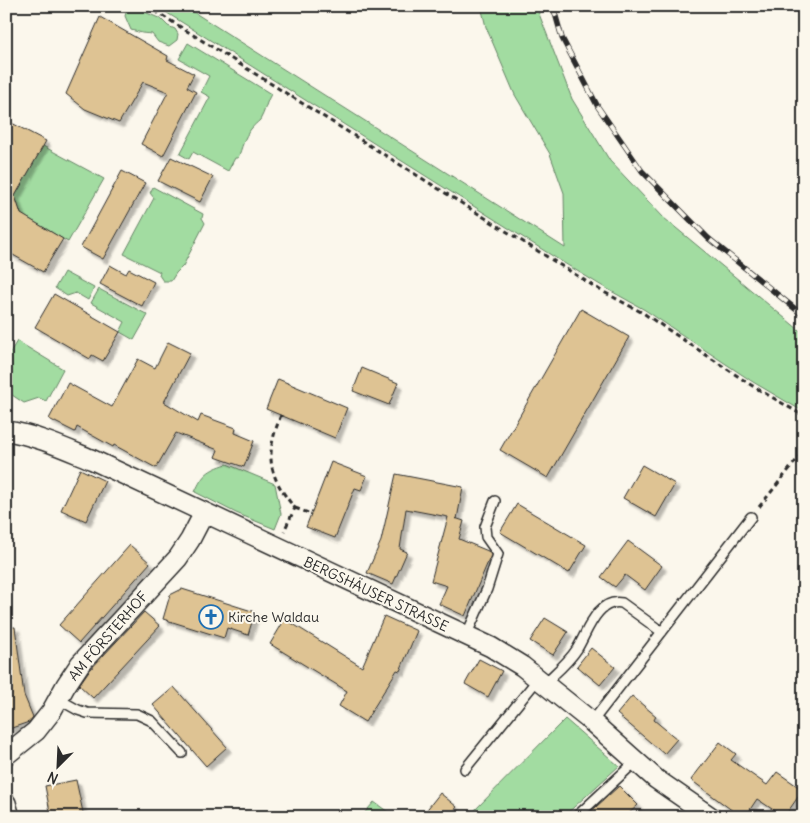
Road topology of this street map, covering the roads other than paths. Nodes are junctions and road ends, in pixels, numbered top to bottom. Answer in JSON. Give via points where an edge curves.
{"nodes":[{"id":1,"x":6,"y":431,"type":"edge"},
{"id":2,"x":495,"y":501,"type":"dead end"},
{"id":3,"x":204,"y":513,"type":"junction"},
{"id":4,"x":751,"y":517,"type":"road end"},
{"id":5,"x":662,"y":632,"type":"junction"},
{"id":6,"x":466,"y":636,"type":"junction"},
{"id":7,"x":541,"y":681,"type":"junction"},
{"id":8,"x":58,"y":699,"type":"junction"},
{"id":9,"x":592,"y":722,"type":"junction"},
{"id":10,"x":182,"y":753,"type":"dead end"},
{"id":11,"x":6,"y":755,"type":"edge"},
{"id":12,"x":636,"y":761,"type":"junction"},
{"id":13,"x":465,"y":769,"type":"dead end"},
{"id":14,"x":576,"y":817,"type":"edge"},
{"id":15,"x":712,"y":817,"type":"edge"}],
"edges":[{"from":1,"to":3,"type":"street","name":"BERGSHÄUSER STRASSE","via":[[93,460]]},
{"from":2,"to":6,"type":"lane","via":[[485,527],[486,537],[498,554]]},
{"from":3,"to":6,"type":"street","name":"BERGSHÄUSER STRASSE"},
{"from":3,"to":8,"type":"street","name":"AM FÖRSTERHOF","via":[[178,558],[80,664]]},
{"from":4,"to":5,"type":"lane"},
{"from":5,"to":7,"type":"lane","via":[[622,603],[607,603],[582,636],[577,650]]},
{"from":5,"to":9,"type":"lane"},
{"from":6,"to":7,"type":"street","name":"BERGSHÄUSER STRASSE","via":[[491,647]]},
{"from":7,"to":9,"type":"street","name":"BERGSHÄUSER STRASSE"},
{"from":7,"to":13,"type":"lane"},
{"from":8,"to":10,"type":"lane","via":[[87,713],[137,714],[152,721]]},
{"from":8,"to":11,"type":"street","name":"AM FÖRSTERHOF","via":[[36,731]]},
{"from":9,"to":12,"type":"street","name":"BERGSHÄUSER STRASSE"},
{"from":12,"to":14,"type":"lane"},
{"from":12,"to":15,"type":"street","name":"BERGSHÄUSER STRASSE","via":[[656,779]]}]}
